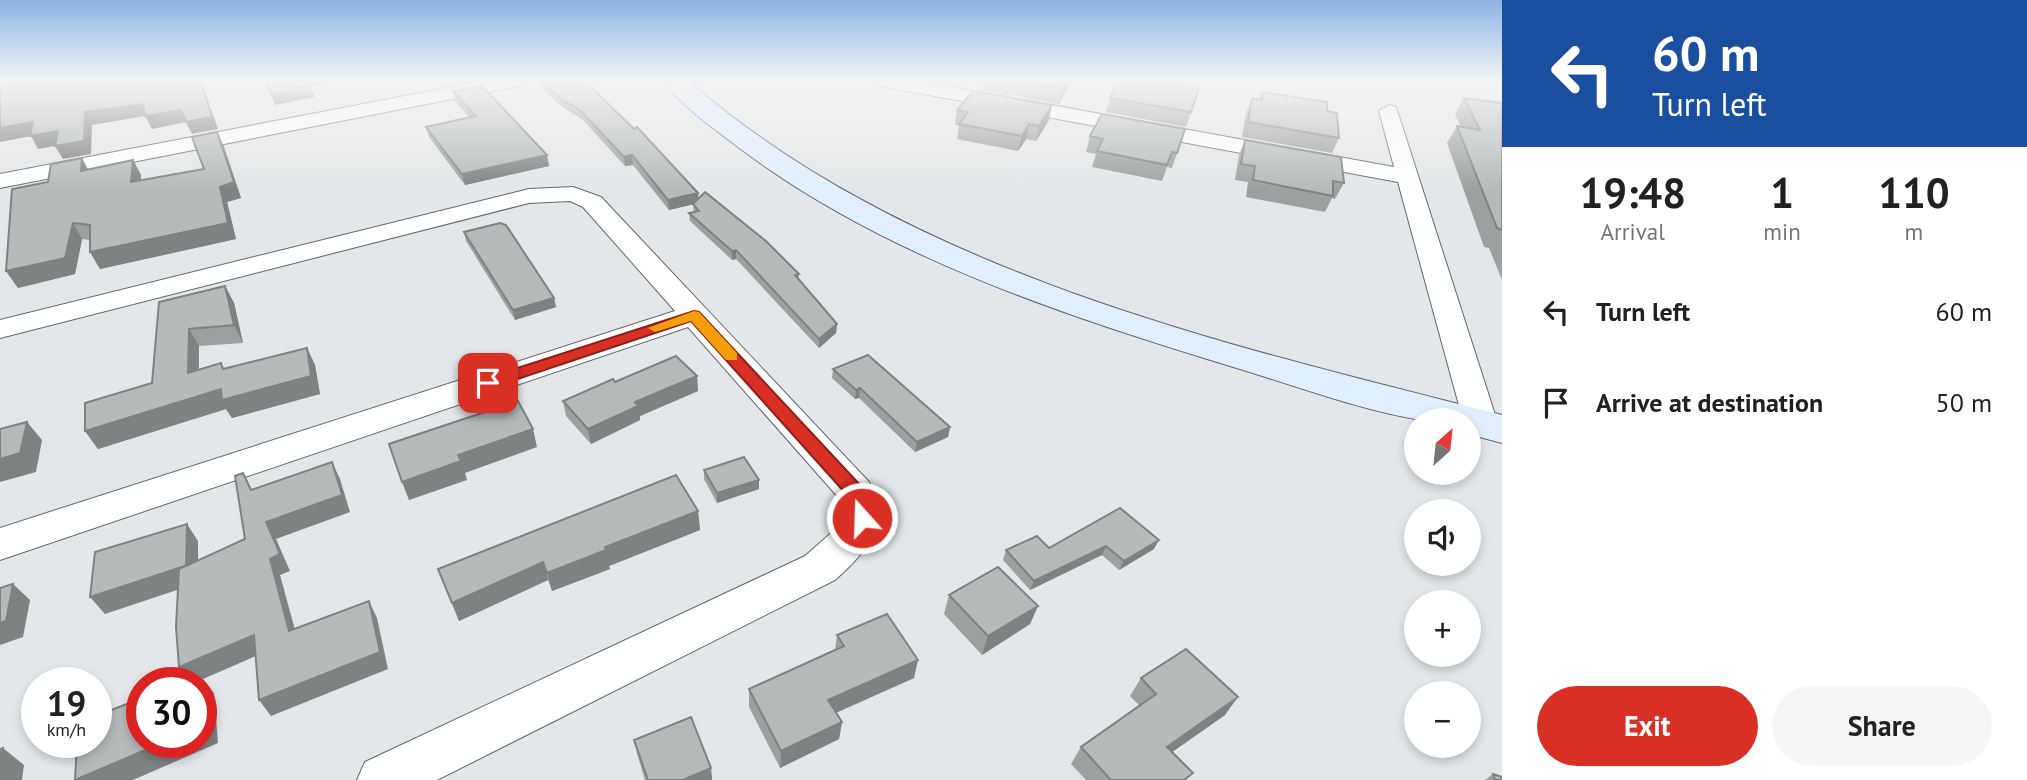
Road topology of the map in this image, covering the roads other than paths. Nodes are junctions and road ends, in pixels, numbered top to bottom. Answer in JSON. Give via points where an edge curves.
{"nodes":[{"id":1,"x":321,"y":116,"type":"edge"},
{"id":2,"x":714,"y":116,"type":"edge"},
{"id":3,"x":1078,"y":116,"type":"edge"},
{"id":4,"x":1391,"y":116,"type":"edge"},
{"id":5,"x":1408,"y":177,"type":"junction"},
{"id":6,"x":0,"y":181,"type":"edge"},
{"id":7,"x":694,"y":315,"type":"junction"},
{"id":8,"x":0,"y":329,"type":"edge"},
{"id":9,"x":1422,"y":408,"type":"edge"},
{"id":10,"x":1475,"y":408,"type":"edge"},
{"id":11,"x":0,"y":544,"type":"edge"},
{"id":12,"x":383,"y":780,"type":"edge"}],
"edges":[{"from":1,"to":6,"type":"street"},
{"from":2,"to":9,"type":"main road","via":[[774,163],[842,203],[951,255],[1047,294],[1161,332]]},
{"from":3,"to":5,"type":"street"},
{"from":4,"to":5,"type":"street"},
{"from":5,"to":10,"type":"street"},
{"from":7,"to":8,"type":"street","via":[[592,202],[573,194],[553,193]]},
{"from":7,"to":11,"type":"street"},
{"from":7,"to":12,"type":"street","via":[[856,492],[862,518],[849,544],[820,568]]}]}
